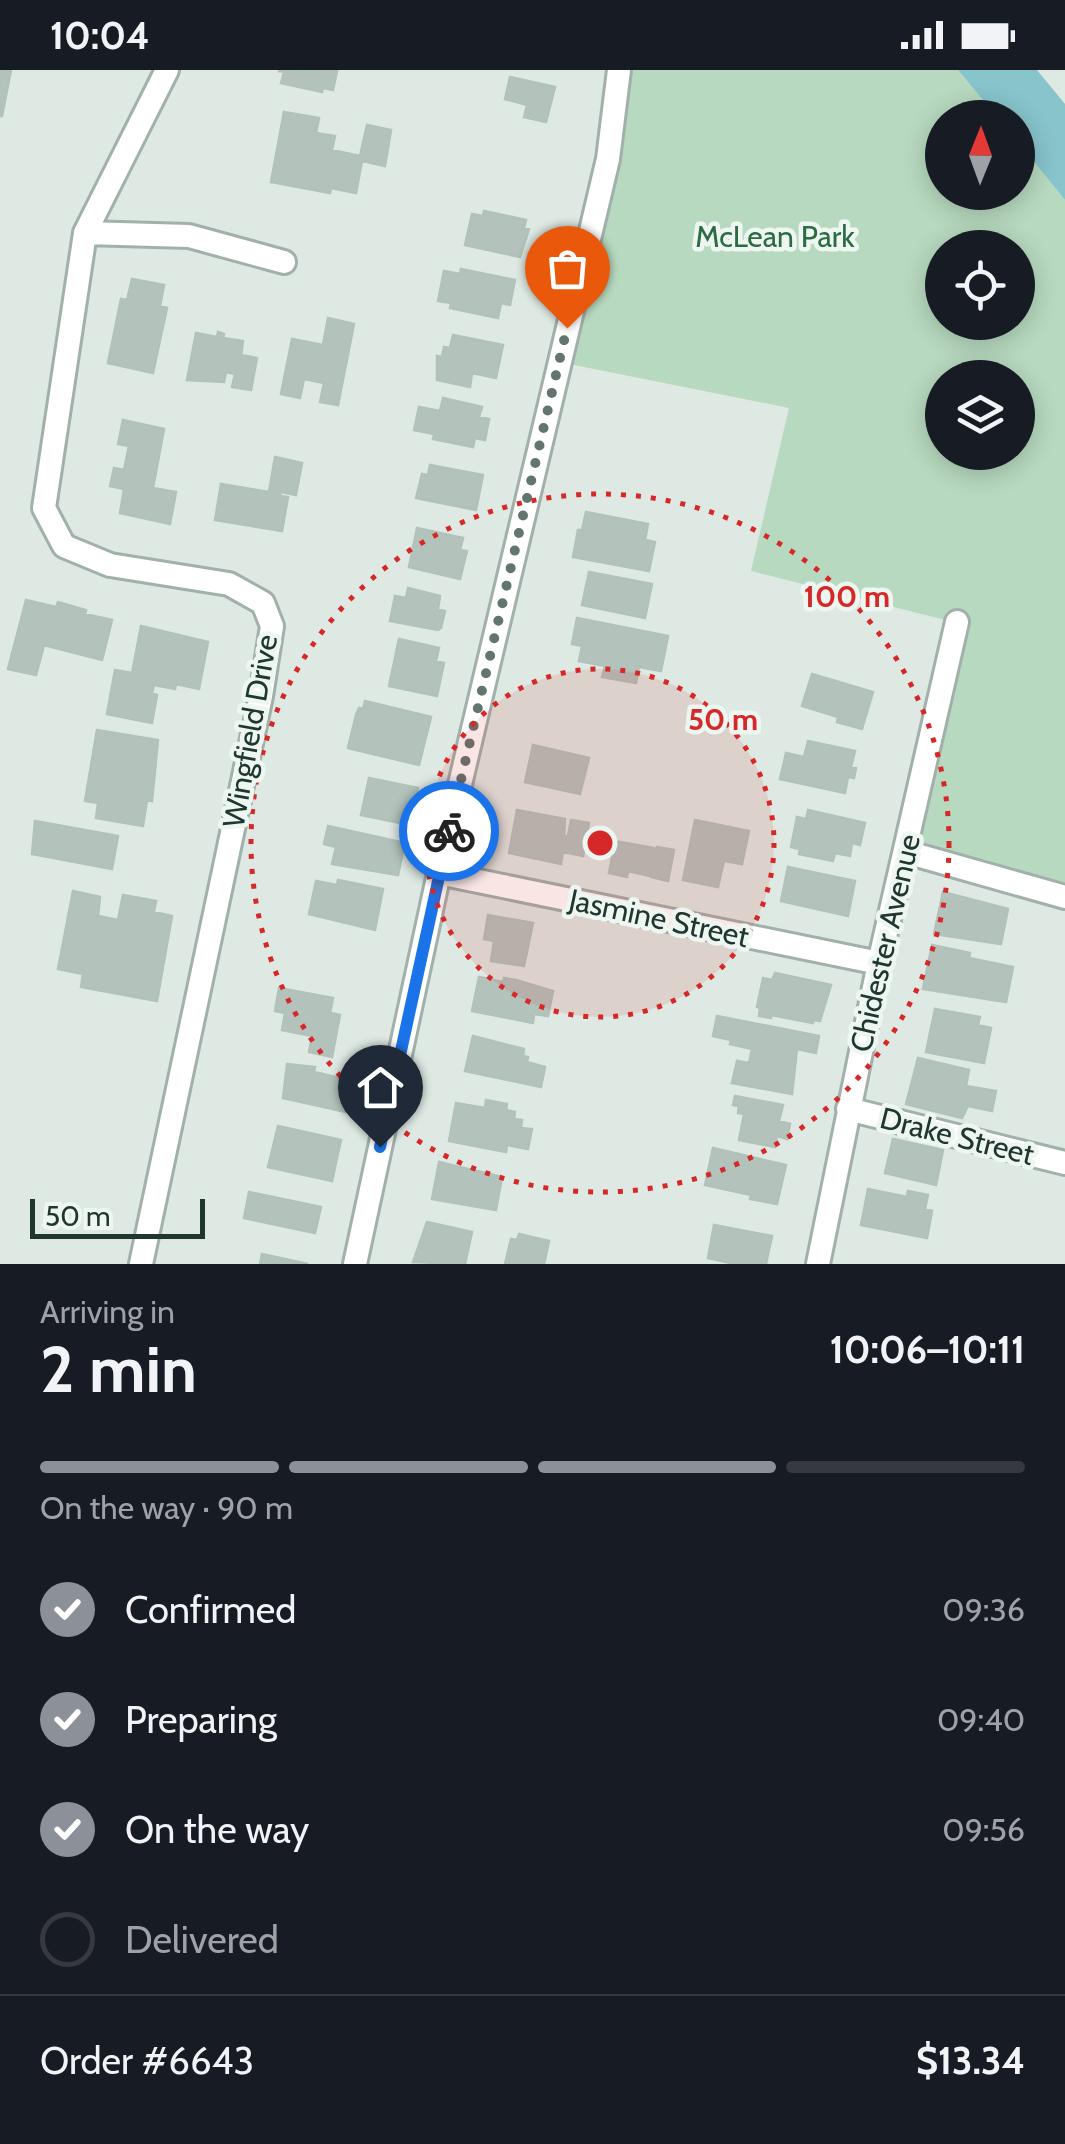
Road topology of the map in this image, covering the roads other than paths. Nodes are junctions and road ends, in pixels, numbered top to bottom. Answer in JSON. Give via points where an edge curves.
{"nodes":[{"id":1,"x":167,"y":70,"type":"edge"},
{"id":2,"x":619,"y":70,"type":"edge"},
{"id":3,"x":85,"y":233,"type":"junction"},
{"id":4,"x":284,"y":262,"type":"dead end"},
{"id":5,"x":957,"y":622,"type":"dead end"},
{"id":6,"x":906,"y":852,"type":"junction"},
{"id":7,"x":439,"y":873,"type":"junction"},
{"id":8,"x":1065,"y":896,"type":"edge"},
{"id":9,"x":879,"y":963,"type":"junction"},
{"id":10,"x":848,"y":1109,"type":"junction"},
{"id":11,"x":1065,"y":1163,"type":"edge"},
{"id":12,"x":141,"y":1264,"type":"edge"},
{"id":13,"x":355,"y":1264,"type":"edge"},
{"id":14,"x":818,"y":1264,"type":"edge"}],
"edges":[{"from":1,"to":3,"type":"street","name":"Wingfield Drive"},
{"from":2,"to":7,"type":"street","via":[[608,159]]},
{"from":3,"to":4,"type":"street","via":[[189,236]]},
{"from":3,"to":12,"type":"street","name":"Wingfield Drive","via":[[44,508],[64,546],[110,565],[229,584],[263,602],[272,626]]},
{"from":5,"to":6,"type":"street","name":"Chidester Avenue"},
{"from":6,"to":8,"type":"street"},
{"from":6,"to":9,"type":"street","name":"Chidester Avenue"},
{"from":7,"to":9,"type":"street","name":"Jasmine Street"},
{"from":7,"to":13,"type":"street"},
{"from":9,"to":10,"type":"street","name":"Chidester Avenue"},
{"from":10,"to":11,"type":"street","name":"Drake Street"},
{"from":10,"to":14,"type":"street","name":"Chidester Avenue"}]}
